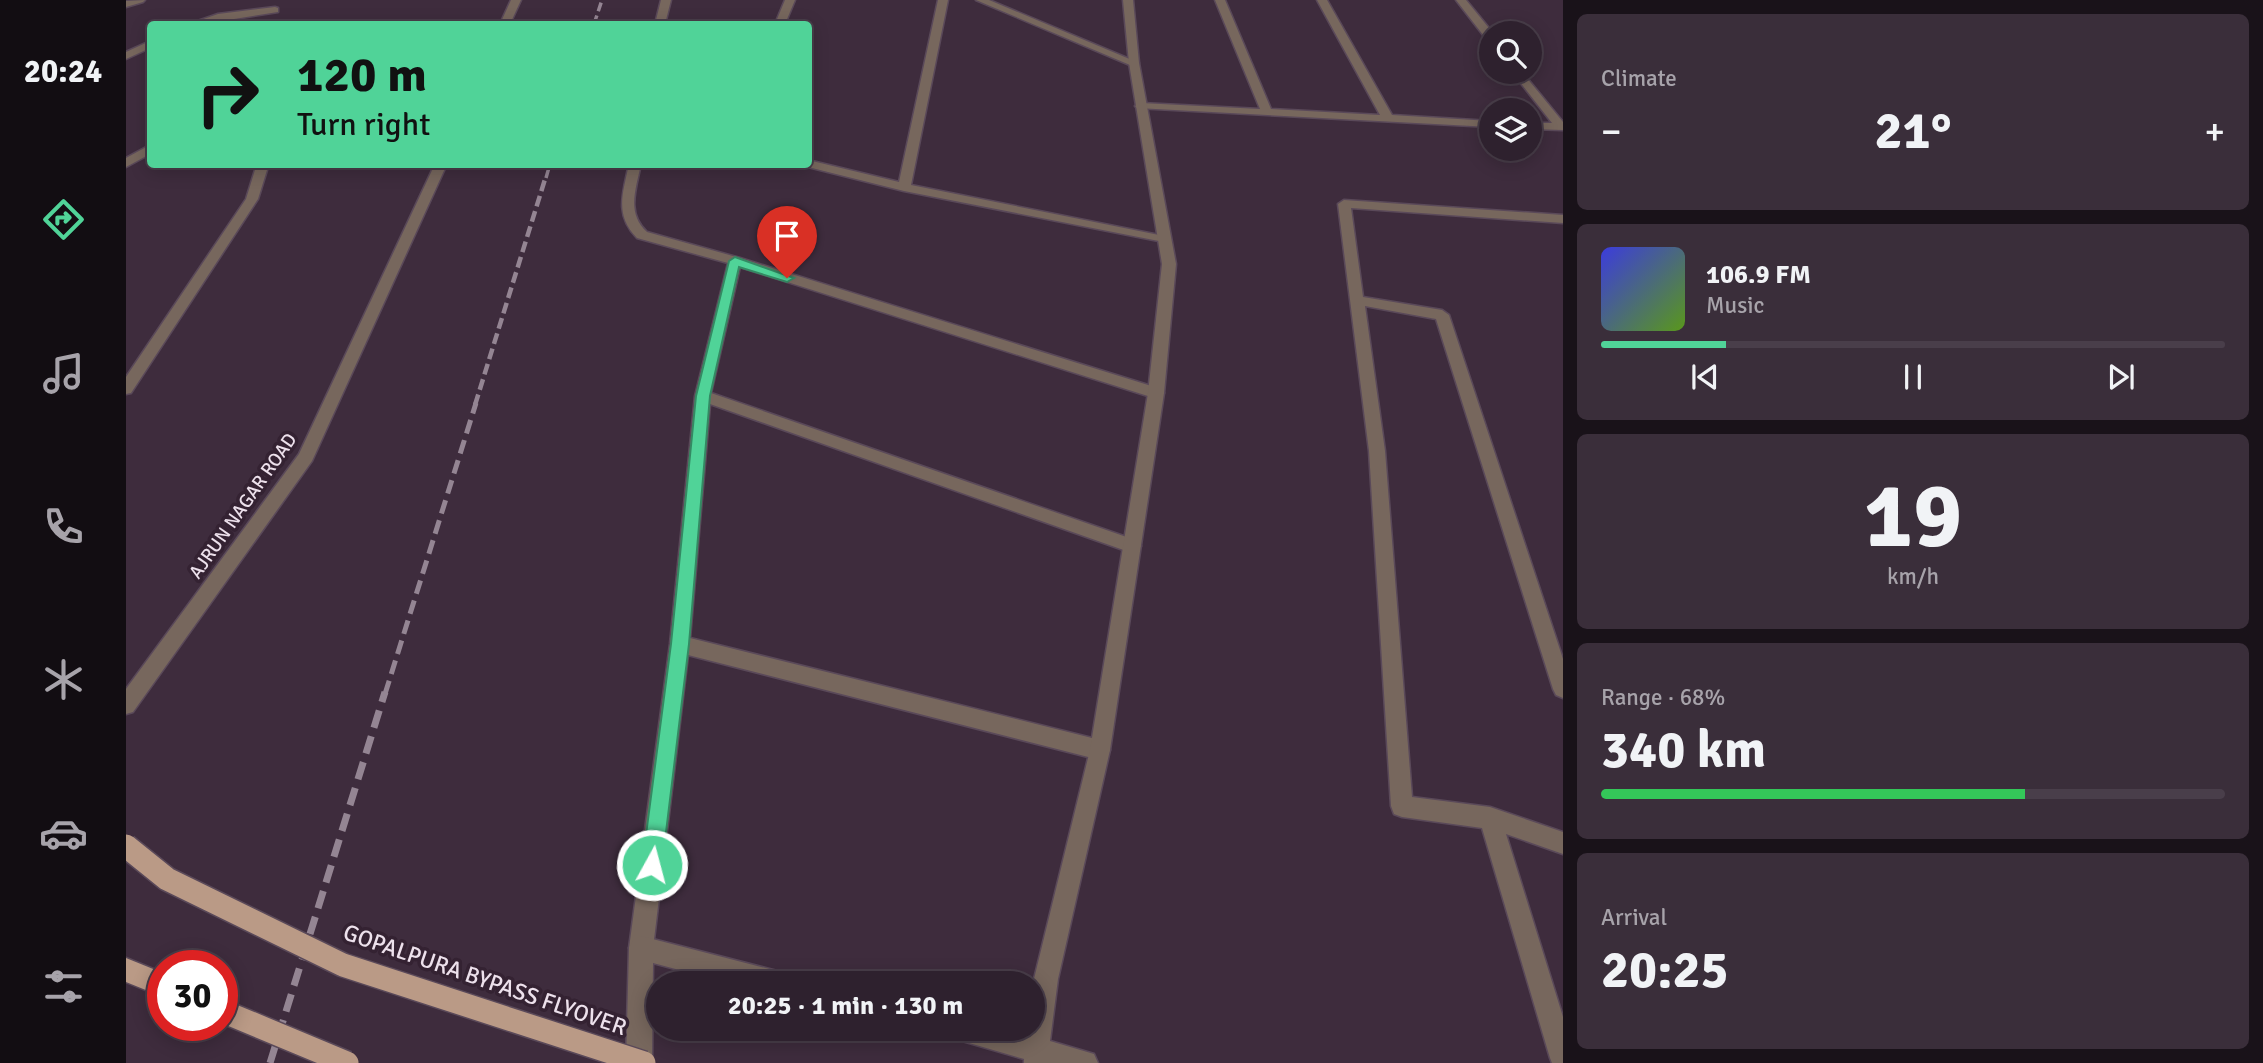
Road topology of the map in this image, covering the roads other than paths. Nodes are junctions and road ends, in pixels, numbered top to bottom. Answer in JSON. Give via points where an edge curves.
{"nodes":[{"id":1,"x":141,"y":0,"type":"edge"},
{"id":2,"x":516,"y":0,"type":"edge"},
{"id":3,"x":666,"y":0,"type":"edge"},
{"id":4,"x":790,"y":0,"type":"edge"},
{"id":5,"x":943,"y":0,"type":"edge"},
{"id":6,"x":981,"y":0,"type":"edge"},
{"id":7,"x":1128,"y":0,"type":"edge"},
{"id":8,"x":1220,"y":0,"type":"edge"},
{"id":9,"x":1322,"y":0,"type":"edge"},
{"id":10,"x":1461,"y":0,"type":"edge"},
{"id":11,"x":126,"y":4,"type":"edge"},
{"id":12,"x":275,"y":10,"type":"dead end"},
{"id":13,"x":206,"y":21,"type":"edge"},
{"id":14,"x":506,"y":21,"type":"edge"},
{"id":15,"x":661,"y":21,"type":"edge"},
{"id":16,"x":781,"y":21,"type":"edge"},
{"id":17,"x":1479,"y":23,"type":"edge"},
{"id":18,"x":147,"y":46,"type":"edge"},
{"id":19,"x":126,"y":56,"type":"edge"},
{"id":20,"x":1134,"y":63,"type":"junction"},
{"id":21,"x":1527,"y":84,"type":"edge"},
{"id":22,"x":1141,"y":106,"type":"junction"},
{"id":23,"x":1267,"y":112,"type":"junction"},
{"id":24,"x":1388,"y":119,"type":"junction"},
{"id":25,"x":1479,"y":123,"type":"edge"},
{"id":26,"x":1542,"y":126,"type":"edge"},
{"id":27,"x":1562,"y":127,"type":"edge"},
{"id":28,"x":147,"y":151,"type":"edge"},
{"id":29,"x":126,"y":163,"type":"edge"},
{"id":30,"x":812,"y":164,"type":"edge"},
{"id":31,"x":439,"y":168,"type":"edge"},
{"id":32,"x":634,"y":168,"type":"edge"},
{"id":33,"x":261,"y":170,"type":"dead end"},
{"id":34,"x":904,"y":187,"type":"junction"},
{"id":35,"x":1563,"y":219,"type":"edge"},
{"id":36,"x":1164,"y":240,"type":"junction"},
{"id":37,"x":735,"y":261,"type":"junction"},
{"id":38,"x":1357,"y":300,"type":"junction"},
{"id":39,"x":126,"y":389,"type":"edge"},
{"id":40,"x":1156,"y":393,"type":"junction"},
{"id":41,"x":703,"y":396,"type":"junction"},
{"id":42,"x":1132,"y":547,"type":"junction"},
{"id":43,"x":680,"y":644,"type":"junction"},
{"id":44,"x":1563,"y":688,"type":"edge"},
{"id":45,"x":126,"y":705,"type":"edge"},
{"id":46,"x":1100,"y":750,"type":"junction"},
{"id":47,"x":1490,"y":818,"type":"junction"},
{"id":48,"x":1563,"y":843,"type":"edge"},
{"id":49,"x":126,"y":846,"type":"edge"},
{"id":50,"x":641,"y":948,"type":"junction"},
{"id":51,"x":126,"y":970,"type":"edge"},
{"id":52,"x":730,"y":971,"type":"edge"},
{"id":53,"x":147,"y":979,"type":"edge"},
{"id":54,"x":238,"y":1018,"type":"edge"},
{"id":55,"x":996,"y":1041,"type":"edge"},
{"id":56,"x":1037,"y":1055,"type":"edge"},
{"id":57,"x":1563,"y":1058,"type":"edge"},
{"id":58,"x":346,"y":1063,"type":"edge"},
{"id":59,"x":641,"y":1063,"type":"edge"},
{"id":60,"x":1085,"y":1063,"type":"edge"}],
"edges":[{"from":1,"to":11,"type":"street"},
{"from":2,"to":14,"type":"street"},
{"from":3,"to":15,"type":"street"},
{"from":4,"to":16,"type":"street"},
{"from":5,"to":34,"type":"street"},
{"from":6,"to":20,"type":"street"},
{"from":7,"to":20,"type":"street"},
{"from":8,"to":23,"type":"street"},
{"from":9,"to":24,"type":"street"},
{"from":10,"to":17,"type":"street"},
{"from":12,"to":13,"type":"street"},
{"from":18,"to":19,"type":"street"},
{"from":20,"to":22,"type":"street"},
{"from":21,"to":27,"type":"street"},
{"from":22,"to":23,"type":"street"},
{"from":22,"to":36,"type":"street"},
{"from":23,"to":24,"type":"street"},
{"from":24,"to":25,"type":"street"},
{"from":26,"to":27,"type":"street"},
{"from":28,"to":29,"type":"street"},
{"from":30,"to":34,"type":"street"},
{"from":31,"to":45,"type":"street","name":"AJRUN NAGAR ROAD","via":[[306,457]]},
{"from":32,"to":37,"type":"street","via":[[626,215],[630,226],[642,236]]},
{"from":33,"to":39,"type":"street","via":[[252,199]]},
{"from":34,"to":36,"type":"street"},
{"from":35,"to":38,"type":"street","via":[[1344,204]]},
{"from":36,"to":40,"type":"street","via":[[1169,264]]},
{"from":37,"to":40,"type":"street"},
{"from":37,"to":41,"type":"street"},
{"from":38,"to":44,"type":"street","via":[[1442,315]]},
{"from":38,"to":47,"type":"street","via":[[1377,451],[1402,806]]},
{"from":40,"to":42,"type":"street"},
{"from":41,"to":42,"type":"street"},
{"from":41,"to":43,"type":"street"},
{"from":42,"to":46,"type":"street"},
{"from":43,"to":46,"type":"street"},
{"from":43,"to":50,"type":"street"},
{"from":46,"to":56,"type":"street","via":[[1046,979]]},
{"from":47,"to":48,"type":"street"},
{"from":47,"to":57,"type":"street"},
{"from":49,"to":59,"type":"main road","name":"GOPALPURA BYPASS FLYOVER","bridge":true,"via":[[167,879],[343,965]]},
{"from":50,"to":52,"type":"street"},
{"from":50,"to":59,"type":"street"},
{"from":51,"to":53,"type":"main road"},
{"from":54,"to":58,"type":"main road","bridge":true},
{"from":55,"to":56,"type":"street"},
{"from":56,"to":60,"type":"street"}]}
